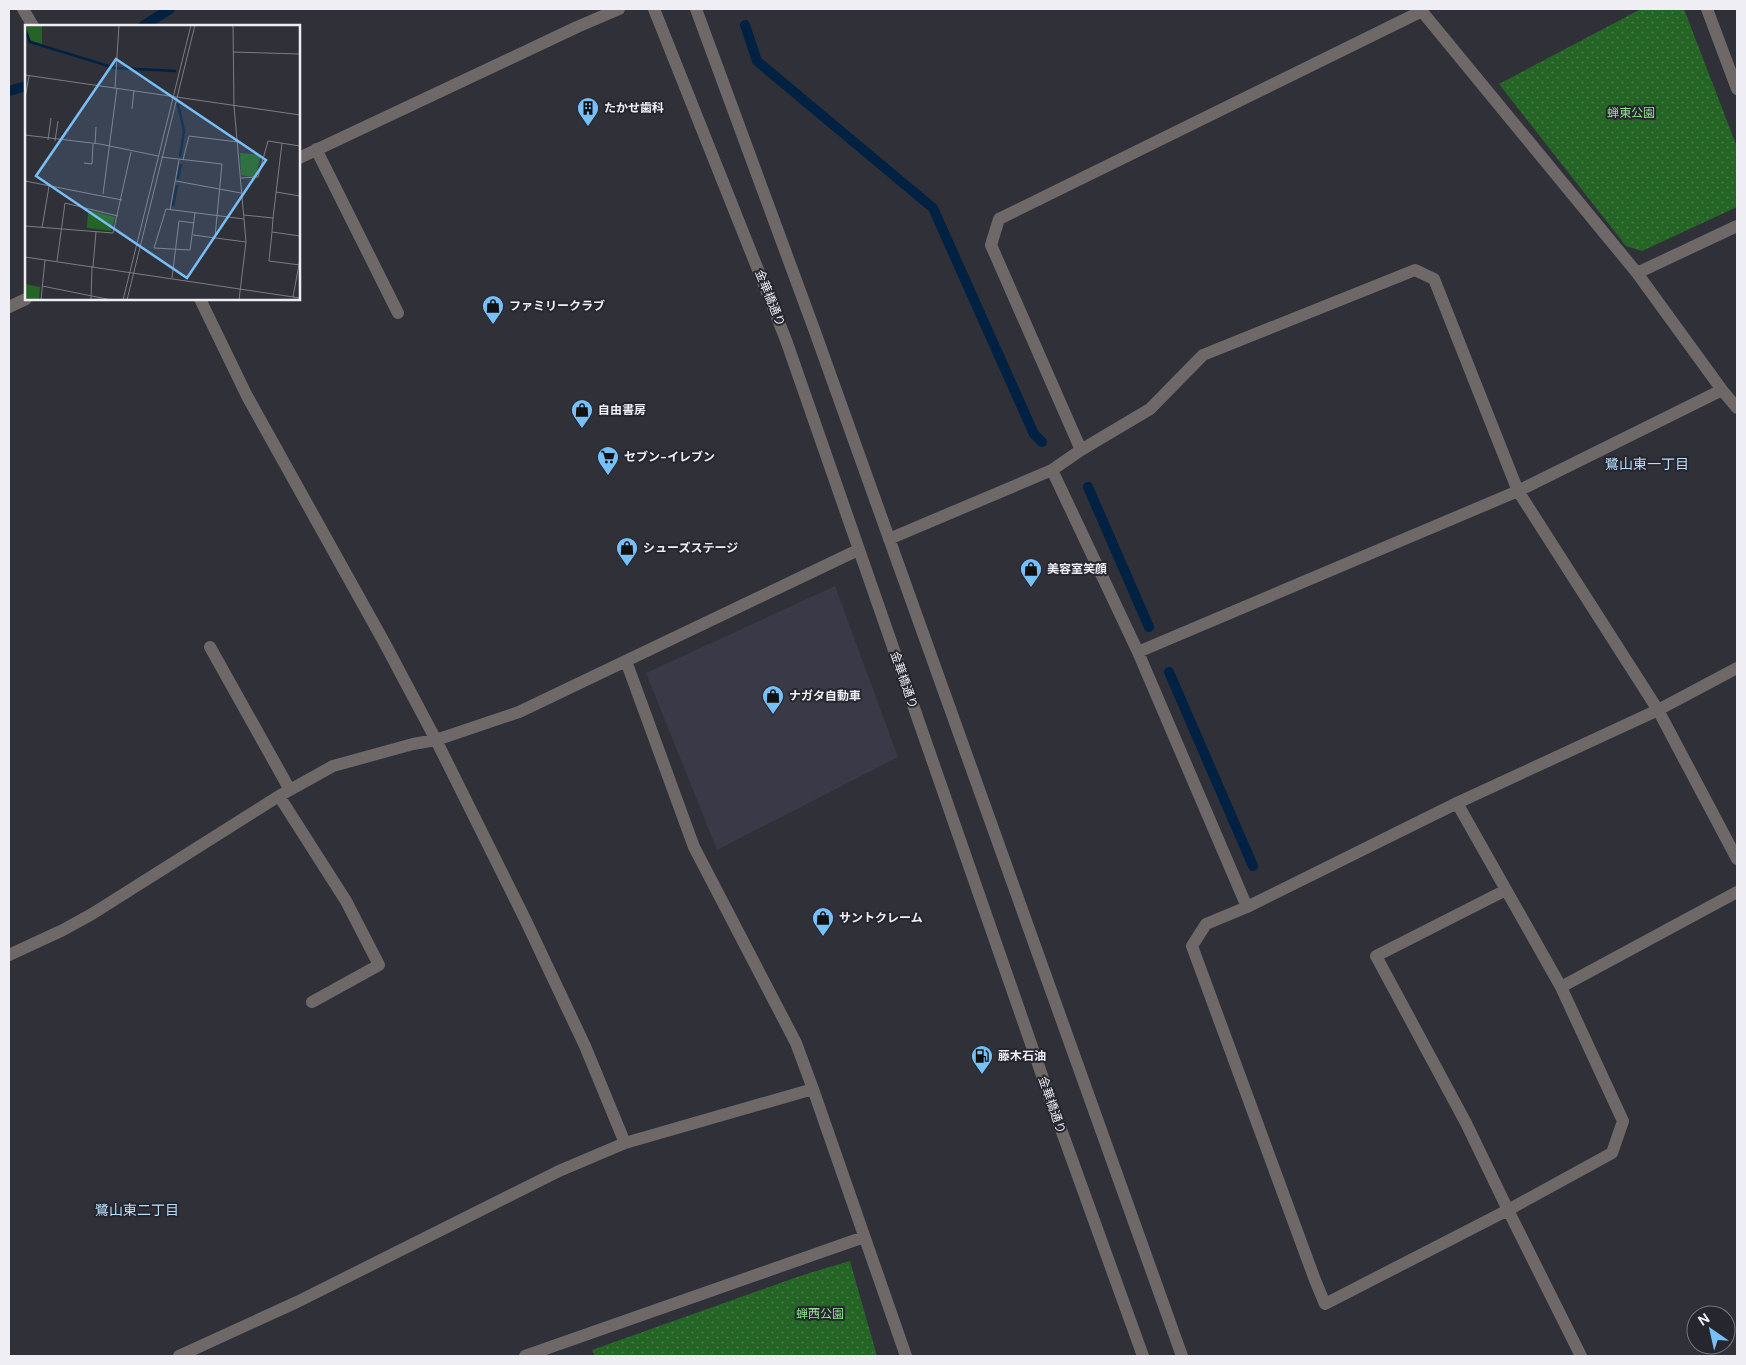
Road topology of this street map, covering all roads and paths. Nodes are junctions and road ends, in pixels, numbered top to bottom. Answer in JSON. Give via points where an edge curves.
{"nodes":[{"id":1,"x":23,"y":9,"type":"edge"},
{"id":2,"x":619,"y":9,"type":"edge"},
{"id":3,"x":654,"y":9,"type":"edge"},
{"id":4,"x":696,"y":9,"type":"edge"},
{"id":5,"x":1707,"y":9,"type":"edge"},
{"id":6,"x":1421,"y":10,"type":"edge"},
{"id":7,"x":32,"y":25,"type":"edge"},
{"id":8,"x":1737,"y":90,"type":"edge"},
{"id":9,"x":316,"y":149,"type":"junction"},
{"id":10,"x":300,"y":157,"type":"edge"},
{"id":11,"x":1737,"y":226,"type":"edge"},
{"id":12,"x":1637,"y":273,"type":"junction"},
{"id":13,"x":25,"y":299,"type":"edge"},
{"id":14,"x":200,"y":300,"type":"edge"},
{"id":15,"x":9,"y":307,"type":"edge"},
{"id":16,"x":398,"y":313,"type":"dead end"},
{"id":17,"x":1722,"y":390,"type":"junction"},
{"id":18,"x":1737,"y":408,"type":"edge"},
{"id":19,"x":1081,"y":450,"type":"junction"},
{"id":20,"x":1052,"y":470,"type":"junction"},
{"id":21,"x":1518,"y":490,"type":"junction"},
{"id":22,"x":889,"y":538,"type":"junction"},
{"id":23,"x":858,"y":550,"type":"junction"},
{"id":24,"x":210,"y":647,"type":"dead end"},
{"id":25,"x":1138,"y":652,"type":"junction"},
{"id":26,"x":626,"y":661,"type":"junction"},
{"id":27,"x":1737,"y":668,"type":"edge"},
{"id":28,"x":1658,"y":710,"type":"junction"},
{"id":29,"x":436,"y":740,"type":"junction"},
{"id":30,"x":285,"y":793,"type":"junction"},
{"id":31,"x":1457,"y":803,"type":"junction"},
{"id":32,"x":1737,"y":858,"type":"edge"},
{"id":33,"x":1506,"y":890,"type":"junction"},
{"id":34,"x":1737,"y":892,"type":"edge"},
{"id":35,"x":1247,"y":907,"type":"junction"},
{"id":36,"x":9,"y":955,"type":"edge"},
{"id":37,"x":1561,"y":987,"type":"junction"},
{"id":38,"x":312,"y":1002,"type":"dead end"},
{"id":39,"x":813,"y":1089,"type":"junction"},
{"id":40,"x":625,"y":1143,"type":"junction"},
{"id":41,"x":1508,"y":1210,"type":"junction"},
{"id":42,"x":864,"y":1237,"type":"junction"},
{"id":43,"x":179,"y":1356,"type":"edge"},
{"id":44,"x":525,"y":1356,"type":"edge"},
{"id":45,"x":906,"y":1356,"type":"edge"},
{"id":46,"x":1143,"y":1356,"type":"edge"},
{"id":47,"x":1182,"y":1356,"type":"edge"},
{"id":48,"x":1581,"y":1356,"type":"edge"}],
"edges":[{"from":1,"to":7,"type":"street"},
{"from":2,"to":9,"type":"street"},
{"from":3,"to":23,"type":"street","name":"金華橋通り","via":[[786,340]]},
{"from":4,"to":22,"type":"street"},
{"from":5,"to":8,"type":"street"},
{"from":6,"to":12,"type":"street"},
{"from":6,"to":19,"type":"street","via":[[999,219],[991,245]]},
{"from":9,"to":10,"type":"street"},
{"from":9,"to":16,"type":"street"},
{"from":11,"to":12,"type":"street"},
{"from":12,"to":17,"type":"street"},
{"from":13,"to":15,"type":"street"},
{"from":14,"to":29,"type":"street","via":[[247,396]]},
{"from":17,"to":18,"type":"street"},
{"from":17,"to":21,"type":"street"},
{"from":19,"to":20,"type":"street"},
{"from":19,"to":21,"type":"street","via":[[1150,409],[1203,355],[1415,270],[1434,279]]},
{"from":20,"to":22,"type":"street"},
{"from":20,"to":25,"type":"street"},
{"from":21,"to":25,"type":"street"},
{"from":21,"to":28,"type":"street"},
{"from":22,"to":47,"type":"street"},
{"from":23,"to":26,"type":"street"},
{"from":23,"to":46,"type":"street","name":"金華橋通り","via":[[1052,1107]]},
{"from":24,"to":30,"type":"street"},
{"from":25,"to":35,"type":"street"},
{"from":26,"to":29,"type":"street","via":[[520,712]]},
{"from":26,"to":39,"type":"street","via":[[694,847],[796,1043]]},
{"from":27,"to":28,"type":"street"},
{"from":28,"to":31,"type":"street"},
{"from":28,"to":32,"type":"street"},
{"from":29,"to":30,"type":"street","via":[[333,766]]},
{"from":29,"to":40,"type":"street","via":[[586,1046]]},
{"from":30,"to":36,"type":"street","via":[[85,918]]},
{"from":30,"to":38,"type":"street","via":[[379,965]]},
{"from":31,"to":33,"type":"street"},
{"from":31,"to":35,"type":"street"},
{"from":33,"to":37,"type":"street"},
{"from":33,"to":41,"type":"street","via":[[1376,956],[1466,1123]]},
{"from":34,"to":37,"type":"street"},
{"from":35,"to":41,"type":"street","via":[[1206,924],[1192,946],[1326,1304]]},
{"from":37,"to":41,"type":"street","via":[[1623,1122],[1612,1153]]},
{"from":39,"to":40,"type":"street"},
{"from":39,"to":42,"type":"street"},
{"from":40,"to":43,"type":"street","via":[[559,1171],[297,1302]]},
{"from":41,"to":48,"type":"street"},
{"from":42,"to":44,"type":"street"},
{"from":42,"to":45,"type":"street"}]}
